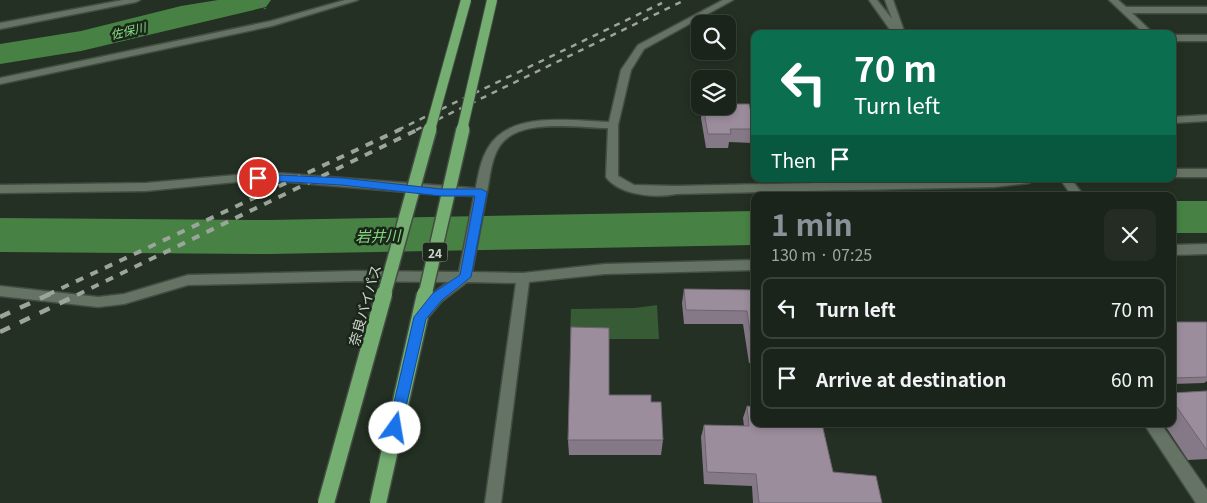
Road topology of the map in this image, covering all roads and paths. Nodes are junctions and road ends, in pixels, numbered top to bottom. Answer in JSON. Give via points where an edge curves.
{"nodes":[{"id":1,"x":136,"y":0,"type":"edge"},
{"id":2,"x":354,"y":0,"type":"edge"},
{"id":3,"x":466,"y":0,"type":"edge"},
{"id":4,"x":492,"y":0,"type":"edge"},
{"id":5,"x":729,"y":0,"type":"edge"},
{"id":6,"x":873,"y":0,"type":"edge"},
{"id":7,"x":890,"y":0,"type":"edge"},
{"id":8,"x":1113,"y":0,"type":"edge"},
{"id":9,"x":1123,"y":10,"type":"junction"},
{"id":10,"x":1207,"y":10,"type":"edge"},
{"id":11,"x":0,"y":26,"type":"edge"},
{"id":12,"x":897,"y":30,"type":"edge"},
{"id":13,"x":899,"y":30,"type":"edge"},
{"id":14,"x":1146,"y":30,"type":"edge"},
{"id":15,"x":1176,"y":38,"type":"edge"},
{"id":16,"x":1207,"y":38,"type":"edge"},
{"id":17,"x":0,"y":81,"type":"edge"},
{"id":18,"x":1207,"y":118,"type":"edge"},
{"id":19,"x":1176,"y":120,"type":"edge"},
{"id":20,"x":613,"y":124,"type":"junction"},
{"id":21,"x":1207,"y":173,"type":"edge"},
{"id":22,"x":1176,"y":174,"type":"edge"},
{"id":23,"x":957,"y":182,"type":"edge"},
{"id":24,"x":0,"y":189,"type":"edge"},
{"id":25,"x":480,"y":198,"type":"junction"},
{"id":26,"x":1207,"y":249,"type":"edge"},
{"id":27,"x":1176,"y":250,"type":"edge"},
{"id":28,"x":751,"y":265,"type":"edge"},
{"id":29,"x":467,"y":271,"type":"junction"},
{"id":30,"x":523,"y":278,"type":"junction"},
{"id":31,"x":0,"y":291,"type":"edge"},
{"id":32,"x":1154,"y":427,"type":"edge"},
{"id":33,"x":326,"y":503,"type":"edge"},
{"id":34,"x":378,"y":503,"type":"edge"},
{"id":35,"x":493,"y":503,"type":"edge"},
{"id":36,"x":1206,"y":503,"type":"edge"}],
"edges":[{"from":1,"to":11,"type":"street"},
{"from":2,"to":17,"type":"street","via":[[272,23]]},
{"from":3,"to":33,"type":"highway","name":"奈良バイパス","bridge":true},
{"from":4,"to":34,"type":"highway","number":"24","bridge":true},
{"from":5,"to":20,"type":"street","via":[[641,48],[626,70]]},
{"from":6,"to":12,"type":"street"},
{"from":7,"to":13,"type":"street"},
{"from":8,"to":9,"type":"street"},
{"from":9,"to":10,"type":"street"},
{"from":9,"to":14,"type":"street"},
{"from":15,"to":16,"type":"street"},
{"from":18,"to":19,"type":"street"},
{"from":20,"to":23,"type":"street","via":[[612,177],[619,185],[634,190]]},
{"from":20,"to":25,"type":"street","via":[[528,124],[515,129],[496,142],[489,154]]},
{"from":21,"to":22,"type":"street"},
{"from":24,"to":25,"type":"street","via":[[99,189],[276,177],[342,181]]},
{"from":25,"to":29,"type":"street"},
{"from":26,"to":27,"type":"street"},
{"from":28,"to":30,"type":"street","via":[[605,269]]},
{"from":29,"to":30,"type":"street"},
{"from":29,"to":31,"type":"street","via":[[188,280],[124,299],[98,302]]},
{"from":29,"to":34,"type":"street","via":[[420,317]]},
{"from":30,"to":35,"type":"street"},
{"from":32,"to":36,"type":"street"}]}
